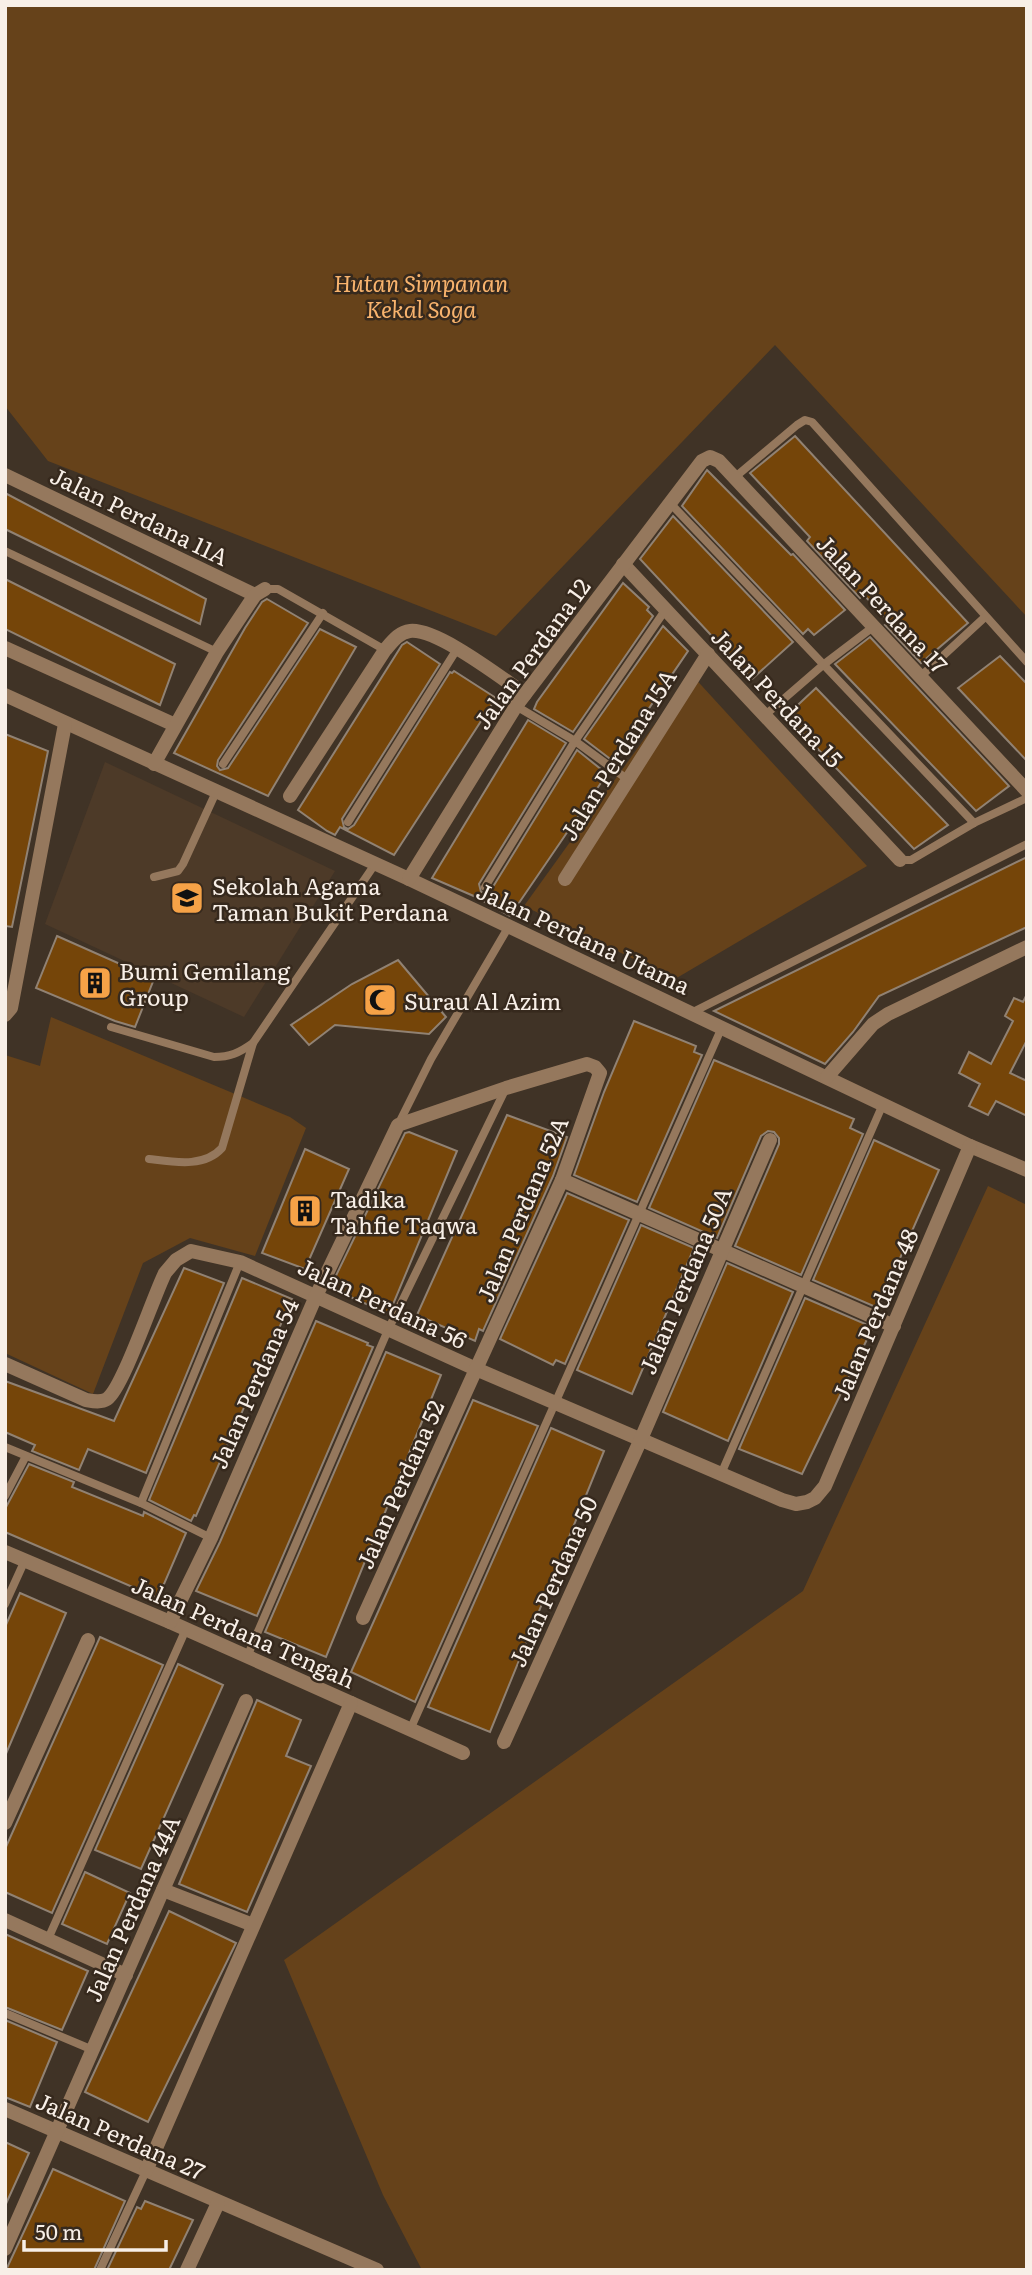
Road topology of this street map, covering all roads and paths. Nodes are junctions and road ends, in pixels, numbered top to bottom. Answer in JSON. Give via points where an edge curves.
{"nodes":[{"id":1,"x":702,"y":461,"type":"joint"},
{"id":2,"x":5,"y":475,"type":"edge"},
{"id":3,"x":734,"y":478,"type":"junction"},
{"id":4,"x":670,"y":503,"type":"junction"},
{"id":5,"x":5,"y":551,"type":"edge"},
{"id":6,"x":623,"y":564,"type":"junction"},
{"id":7,"x":260,"y":592,"type":"junction"},
{"id":8,"x":666,"y":609,"type":"junction"},
{"id":9,"x":323,"y":613,"type":"junction"},
{"id":10,"x":985,"y":617,"type":"junction"},
{"id":11,"x":873,"y":627,"type":"junction"},
{"id":12,"x":5,"y":649,"type":"edge"},
{"id":13,"x":457,"y":649,"type":"junction"},
{"id":14,"x":385,"y":650,"type":"junction"},
{"id":15,"x":217,"y":652,"type":"junction"},
{"id":16,"x":708,"y":654,"type":"junction"},
{"id":17,"x":1027,"y":662,"type":"edge"},
{"id":18,"x":823,"y":665,"type":"junction"},
{"id":19,"x":920,"y":677,"type":"junction"},
{"id":20,"x":525,"y":694,"type":"junction"},
{"id":21,"x":5,"y":695,"type":"edge"},
{"id":22,"x":516,"y":706,"type":"junction"},
{"id":23,"x":764,"y":716,"type":"junction"},
{"id":24,"x":65,"y":724,"type":"junction"},
{"id":25,"x":175,"y":725,"type":"junction"},
{"id":26,"x":575,"y":741,"type":"junction"},
{"id":27,"x":154,"y":764,"type":"junction"},
{"id":28,"x":223,"y":764,"type":"dead end"},
{"id":29,"x":627,"y":779,"type":"junction"},
{"id":30,"x":1027,"y":791,"type":"edge"},
{"id":31,"x":216,"y":792,"type":"junction"},
{"id":32,"x":290,"y":796,"type":"dead end"},
{"id":33,"x":1027,"y":798,"type":"edge"},
{"id":34,"x":348,"y":822,"type":"dead end"},
{"id":35,"x":974,"y":823,"type":"junction"},
{"id":36,"x":1027,"y":844,"type":"edge"},
{"id":37,"x":900,"y":860,"type":"joint"},
{"id":38,"x":375,"y":864,"type":"junction"},
{"id":39,"x":154,"y":877,"type":"dead end"},
{"id":40,"x":565,"y":879,"type":"dead end"},
{"id":41,"x":409,"y":880,"type":"junction"},
{"id":42,"x":485,"y":887,"type":"dead end"},
{"id":43,"x":509,"y":926,"type":"junction"},
{"id":44,"x":1027,"y":947,"type":"edge"},
{"id":45,"x":691,"y":1013,"type":"junction"},
{"id":46,"x":6,"y":1015,"type":"edge"},
{"id":47,"x":111,"y":1027,"type":"dead end"},
{"id":48,"x":722,"y":1027,"type":"junction"},
{"id":49,"x":253,"y":1043,"type":"junction"},
{"id":50,"x":827,"y":1077,"type":"junction"},
{"id":51,"x":506,"y":1088,"type":"junction"},
{"id":52,"x":883,"y":1104,"type":"junction"},
{"id":53,"x":398,"y":1125,"type":"junction"},
{"id":54,"x":770,"y":1140,"type":"dead end"},
{"id":55,"x":970,"y":1146,"type":"junction"},
{"id":56,"x":149,"y":1160,"type":"dead end"},
{"id":57,"x":1027,"y":1170,"type":"edge"},
{"id":58,"x":562,"y":1180,"type":"junction"},
{"id":59,"x":639,"y":1213,"type":"junction"},
{"id":60,"x":722,"y":1250,"type":"junction"},
{"id":61,"x":240,"y":1262,"type":"junction"},
{"id":62,"x":805,"y":1286,"type":"junction"},
{"id":63,"x":316,"y":1296,"type":"junction"},
{"id":64,"x":894,"y":1326,"type":"junction"},
{"id":65,"x":388,"y":1330,"type":"junction"},
{"id":66,"x":5,"y":1364,"type":"edge"},
{"id":67,"x":476,"y":1369,"type":"junction"},
{"id":68,"x":554,"y":1404,"type":"junction"},
{"id":69,"x":641,"y":1439,"type":"junction"},
{"id":70,"x":5,"y":1447,"type":"edge"},
{"id":71,"x":26,"y":1456,"type":"junction"},
{"id":72,"x":721,"y":1474,"type":"junction"},
{"id":73,"x":5,"y":1496,"type":"edge"},
{"id":74,"x":815,"y":1498,"type":"joint"},
{"id":75,"x":141,"y":1503,"type":"junction"},
{"id":76,"x":211,"y":1538,"type":"junction"},
{"id":77,"x":5,"y":1552,"type":"edge"},
{"id":78,"x":24,"y":1560,"type":"junction"},
{"id":79,"x":5,"y":1604,"type":"edge"},
{"id":80,"x":363,"y":1618,"type":"dead end"},
{"id":81,"x":170,"y":1622,"type":"junction"},
{"id":82,"x":186,"y":1629,"type":"junction"},
{"id":83,"x":88,"y":1640,"type":"dead end"},
{"id":84,"x":247,"y":1657,"type":"junction"},
{"id":85,"x":246,"y":1701,"type":"dead end"},
{"id":86,"x":351,"y":1703,"type":"junction"},
{"id":87,"x":410,"y":1730,"type":"junction"},
{"id":88,"x":504,"y":1742,"type":"dead end"},
{"id":89,"x":463,"y":1753,"type":"dead end"},
{"id":90,"x":5,"y":1823,"type":"edge"},
{"id":91,"x":163,"y":1890,"type":"junction"},
{"id":92,"x":5,"y":1920,"type":"edge"},
{"id":93,"x":253,"y":1926,"type":"junction"},
{"id":94,"x":48,"y":1939,"type":"junction"},
{"id":95,"x":126,"y":1975,"type":"junction"},
{"id":96,"x":5,"y":2012,"type":"edge"},
{"id":97,"x":93,"y":2050,"type":"junction"},
{"id":98,"x":5,"y":2109,"type":"edge"},
{"id":99,"x":57,"y":2132,"type":"junction"},
{"id":100,"x":146,"y":2171,"type":"junction"},
{"id":101,"x":218,"y":2203,"type":"junction"},
{"id":102,"x":5,"y":2249,"type":"edge"},
{"id":103,"x":100,"y":2270,"type":"edge"},
{"id":104,"x":187,"y":2270,"type":"edge"},
{"id":105,"x":377,"y":2270,"type":"edge"}],
"edges":[{"from":1,"to":3,"type":"street","name":"Jalan Perdana 17","via":[[710,457],[719,461]]},
{"from":1,"to":4,"type":"street","name":"Jalan Perdana 12"},
{"from":2,"to":7,"type":"street","name":"Jalan Perdana 11A"},
{"from":3,"to":10,"type":"lane","via":[[797,425],[811,422]]},
{"from":3,"to":11,"type":"street","name":"Jalan Perdana 17"},
{"from":4,"to":6,"type":"street","name":"Jalan Perdana 12"},
{"from":4,"to":18,"type":"lane"},
{"from":5,"to":15,"type":"lane"},
{"from":6,"to":8,"type":"street","name":"Jalan Perdana 15"},
{"from":6,"to":20,"type":"street","name":"Jalan Perdana 12"},
{"from":7,"to":9,"type":"lane","via":[[278,589]]},
{"from":7,"to":15,"type":"street"},
{"from":8,"to":16,"type":"street","name":"Jalan Perdana 15"},
{"from":8,"to":26,"type":"lane"},
{"from":9,"to":14,"type":"lane"},
{"from":9,"to":28,"type":"lane"},
{"from":10,"to":17,"type":"lane"},
{"from":10,"to":19,"type":"lane"},
{"from":11,"to":18,"type":"lane"},
{"from":11,"to":19,"type":"street","name":"Jalan Perdana 17"},
{"from":12,"to":25,"type":"street"},
{"from":13,"to":14,"type":"street","via":[[429,634],[410,631],[395,637]]},
{"from":13,"to":20,"type":"street"},
{"from":13,"to":34,"type":"lane"},
{"from":14,"to":32,"type":"street"},
{"from":15,"to":25,"type":"street"},
{"from":16,"to":23,"type":"street","name":"Jalan Perdana 15"},
{"from":16,"to":29,"type":"street","name":"Jalan Perdana 15A"},
{"from":18,"to":23,"type":"lane"},
{"from":18,"to":35,"type":"lane"},
{"from":19,"to":30,"type":"street","name":"Jalan Perdana 17"},
{"from":20,"to":22,"type":"street","name":"Jalan Perdana 12"},
{"from":21,"to":24,"type":"street","name":"Jalan Perdana Utama"},
{"from":22,"to":26,"type":"lane"},
{"from":22,"to":41,"type":"street","name":"Jalan Perdana 12"},
{"from":23,"to":37,"type":"street","name":"Jalan Perdana 15"},
{"from":24,"to":27,"type":"street","name":"Jalan Perdana Utama"},
{"from":24,"to":46,"type":"street"},
{"from":25,"to":27,"type":"street"},
{"from":26,"to":29,"type":"lane"},
{"from":26,"to":42,"type":"lane"},
{"from":27,"to":31,"type":"street","name":"Jalan Perdana Utama"},
{"from":29,"to":40,"type":"street","name":"Jalan Perdana 15A"},
{"from":31,"to":38,"type":"street","name":"Jalan Perdana Utama"},
{"from":31,"to":39,"type":"lane","via":[[178,872]]},
{"from":33,"to":35,"type":"lane"},
{"from":35,"to":37,"type":"lane","via":[[911,860]]},
{"from":36,"to":45,"type":"lane"},
{"from":38,"to":41,"type":"street","name":"Jalan Perdana Utama"},
{"from":38,"to":49,"type":"lane"},
{"from":41,"to":43,"type":"street","name":"Jalan Perdana Utama"},
{"from":43,"to":45,"type":"street","name":"Jalan Perdana Utama"},
{"from":43,"to":53,"type":"lane"},
{"from":44,"to":50,"type":"street","via":[[888,1014],[873,1024]]},
{"from":45,"to":48,"type":"street","name":"Jalan Perdana Utama"},
{"from":47,"to":49,"type":"lane","via":[[214,1057],[227,1057]]},
{"from":48,"to":50,"type":"street","name":"Jalan Perdana Utama"},
{"from":48,"to":59,"type":"lane"},
{"from":49,"to":56,"type":"lane","via":[[222,1147],[215,1155],[180,1162]]},
{"from":50,"to":52,"type":"street","name":"Jalan Perdana Utama"},
{"from":51,"to":53,"type":"street"},
{"from":51,"to":58,"type":"street","name":"Jalan Perdana 52A","via":[[587,1064],[600,1073]]},
{"from":51,"to":65,"type":"lane"},
{"from":52,"to":55,"type":"street","name":"Jalan Perdana Utama"},
{"from":52,"to":62,"type":"lane"},
{"from":53,"to":63,"type":"street","name":"Jalan Perdana 54"},
{"from":54,"to":60,"type":"street","name":"Jalan Perdana 50A"},
{"from":55,"to":57,"type":"street","name":"Jalan Perdana Utama"},
{"from":55,"to":64,"type":"street","name":"Jalan Perdana 48"},
{"from":58,"to":59,"type":"street"},
{"from":58,"to":67,"type":"street","name":"Jalan Perdana 52A"},
{"from":59,"to":60,"type":"street"},
{"from":59,"to":68,"type":"lane"},
{"from":60,"to":62,"type":"street"},
{"from":60,"to":69,"type":"street","name":"Jalan Perdana 50A"},
{"from":61,"to":63,"type":"street","name":"Jalan Perdana 56"},
{"from":61,"to":66,"type":"street","name":"Jalan Perdana 56","via":[[191,1251],[176,1259],[155,1294],[119,1384],[107,1400],[86,1400]]},
{"from":61,"to":75,"type":"lane"},
{"from":62,"to":64,"type":"street"},
{"from":62,"to":72,"type":"lane"},
{"from":63,"to":65,"type":"street","name":"Jalan Perdana 56"},
{"from":63,"to":76,"type":"street","name":"Jalan Perdana 54"},
{"from":64,"to":74,"type":"street","name":"Jalan Perdana 48","via":[[825,1486]]},
{"from":65,"to":67,"type":"street","name":"Jalan Perdana 56"},
{"from":65,"to":84,"type":"lane"},
{"from":67,"to":68,"type":"street","name":"Jalan Perdana 56"},
{"from":67,"to":80,"type":"street","name":"Jalan Perdana 52"},
{"from":68,"to":69,"type":"street","name":"Jalan Perdana 56"},
{"from":68,"to":87,"type":"lane"},
{"from":69,"to":72,"type":"street","name":"Jalan Perdana 56"},
{"from":69,"to":88,"type":"street","name":"Jalan Perdana 50"},
{"from":70,"to":71,"type":"lane"},
{"from":71,"to":73,"type":"lane"},
{"from":71,"to":75,"type":"lane"},
{"from":72,"to":74,"type":"street","name":"Jalan Perdana 56","via":[[796,1504]]},
{"from":75,"to":76,"type":"lane"},
{"from":76,"to":81,"type":"street","name":"Jalan Perdana 54"},
{"from":77,"to":78,"type":"street","name":"Jalan Perdana Tengah"},
{"from":78,"to":79,"type":"lane"},
{"from":78,"to":81,"type":"street","name":"Jalan Perdana Tengah"},
{"from":81,"to":82,"type":"street","name":"Jalan Perdana Tengah"},
{"from":82,"to":84,"type":"street","name":"Jalan Perdana Tengah"},
{"from":82,"to":94,"type":"lane"},
{"from":83,"to":90,"type":"street"},
{"from":84,"to":86,"type":"street","name":"Jalan Perdana Tengah"},
{"from":85,"to":91,"type":"street","name":"Jalan Perdana 44A"},
{"from":86,"to":87,"type":"street","name":"Jalan Perdana Tengah"},
{"from":86,"to":93,"type":"street"},
{"from":87,"to":89,"type":"street","name":"Jalan Perdana Tengah"},
{"from":91,"to":93,"type":"street"},
{"from":91,"to":95,"type":"street","name":"Jalan Perdana 44A"},
{"from":92,"to":94,"type":"street"},
{"from":93,"to":100,"type":"street"},
{"from":94,"to":95,"type":"street"},
{"from":95,"to":97,"type":"street","name":"Jalan Perdana 44A"},
{"from":96,"to":97,"type":"lane"},
{"from":97,"to":99,"type":"street","name":"Jalan Perdana 44A"},
{"from":98,"to":99,"type":"street","name":"Jalan Perdana 27"},
{"from":99,"to":100,"type":"street","name":"Jalan Perdana 27"},
{"from":99,"to":102,"type":"street","name":"Jalan Perdana 44A"},
{"from":100,"to":101,"type":"street","name":"Jalan Perdana 27"},
{"from":100,"to":103,"type":"lane"},
{"from":101,"to":104,"type":"street"},
{"from":101,"to":105,"type":"street","name":"Jalan Perdana 27"}]}
